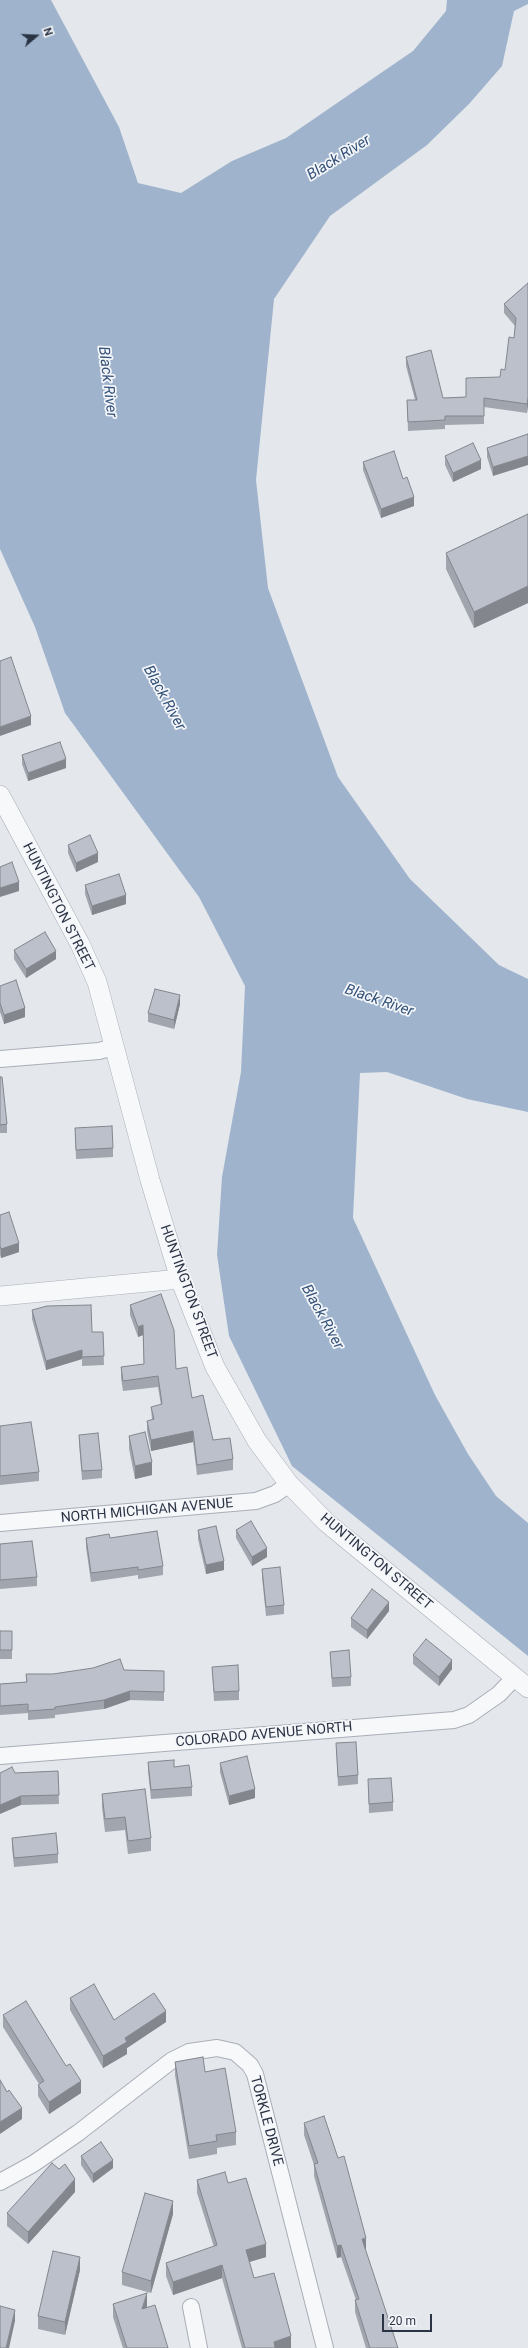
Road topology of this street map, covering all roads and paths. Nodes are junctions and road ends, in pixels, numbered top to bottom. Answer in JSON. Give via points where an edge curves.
{"nodes":[{"id":1,"x":2,"y":802,"type":"edge"},
{"id":2,"x":114,"y":1047,"type":"junction"},
{"id":3,"x":0,"y":1059,"type":"edge"},
{"id":4,"x":180,"y":1279,"type":"junction"},
{"id":5,"x":0,"y":1296,"type":"edge"},
{"id":6,"x":289,"y":1484,"type":"junction"},
{"id":7,"x":0,"y":1523,"type":"edge"},
{"id":8,"x":521,"y":1683,"type":"edge"},
{"id":9,"x":0,"y":1756,"type":"edge"},
{"id":10,"x":0,"y":2182,"type":"edge"},
{"id":11,"x":191,"y":2307,"type":"dead end"},
{"id":12,"x":198,"y":2348,"type":"edge"},
{"id":13,"x":325,"y":2348,"type":"edge"}],
"edges":[{"from":1,"to":2,"type":"street","name":"HUNTINGTON STREET","via":[[80,944],[96,982]]},
{"from":2,"to":3,"type":"street","via":[[99,1051]]},
{"from":2,"to":4,"type":"street","name":"HUNTINGTON STREET"},
{"from":4,"to":5,"type":"street"},
{"from":4,"to":6,"type":"street","name":"HUNTINGTON STREET","via":[[215,1367],[257,1441]]},
{"from":6,"to":7,"type":"street","name":"NORTH MICHIGAN AVENUE","via":[[275,1494],[256,1501]]},
{"from":6,"to":8,"type":"street","name":"HUNTINGTON STREET","via":[[328,1523]]},
{"from":8,"to":9,"type":"street","name":"COLORADO AVENUE NORTH","via":[[468,1715],[454,1720]]},
{"from":10,"to":13,"type":"street","name":"TORKLE DRIVE","via":[[33,2164],[78,2133],[171,2061],[189,2052],[217,2048],[235,2052],[250,2065],[255,2074]]},
{"from":11,"to":12,"type":"street"}]}
